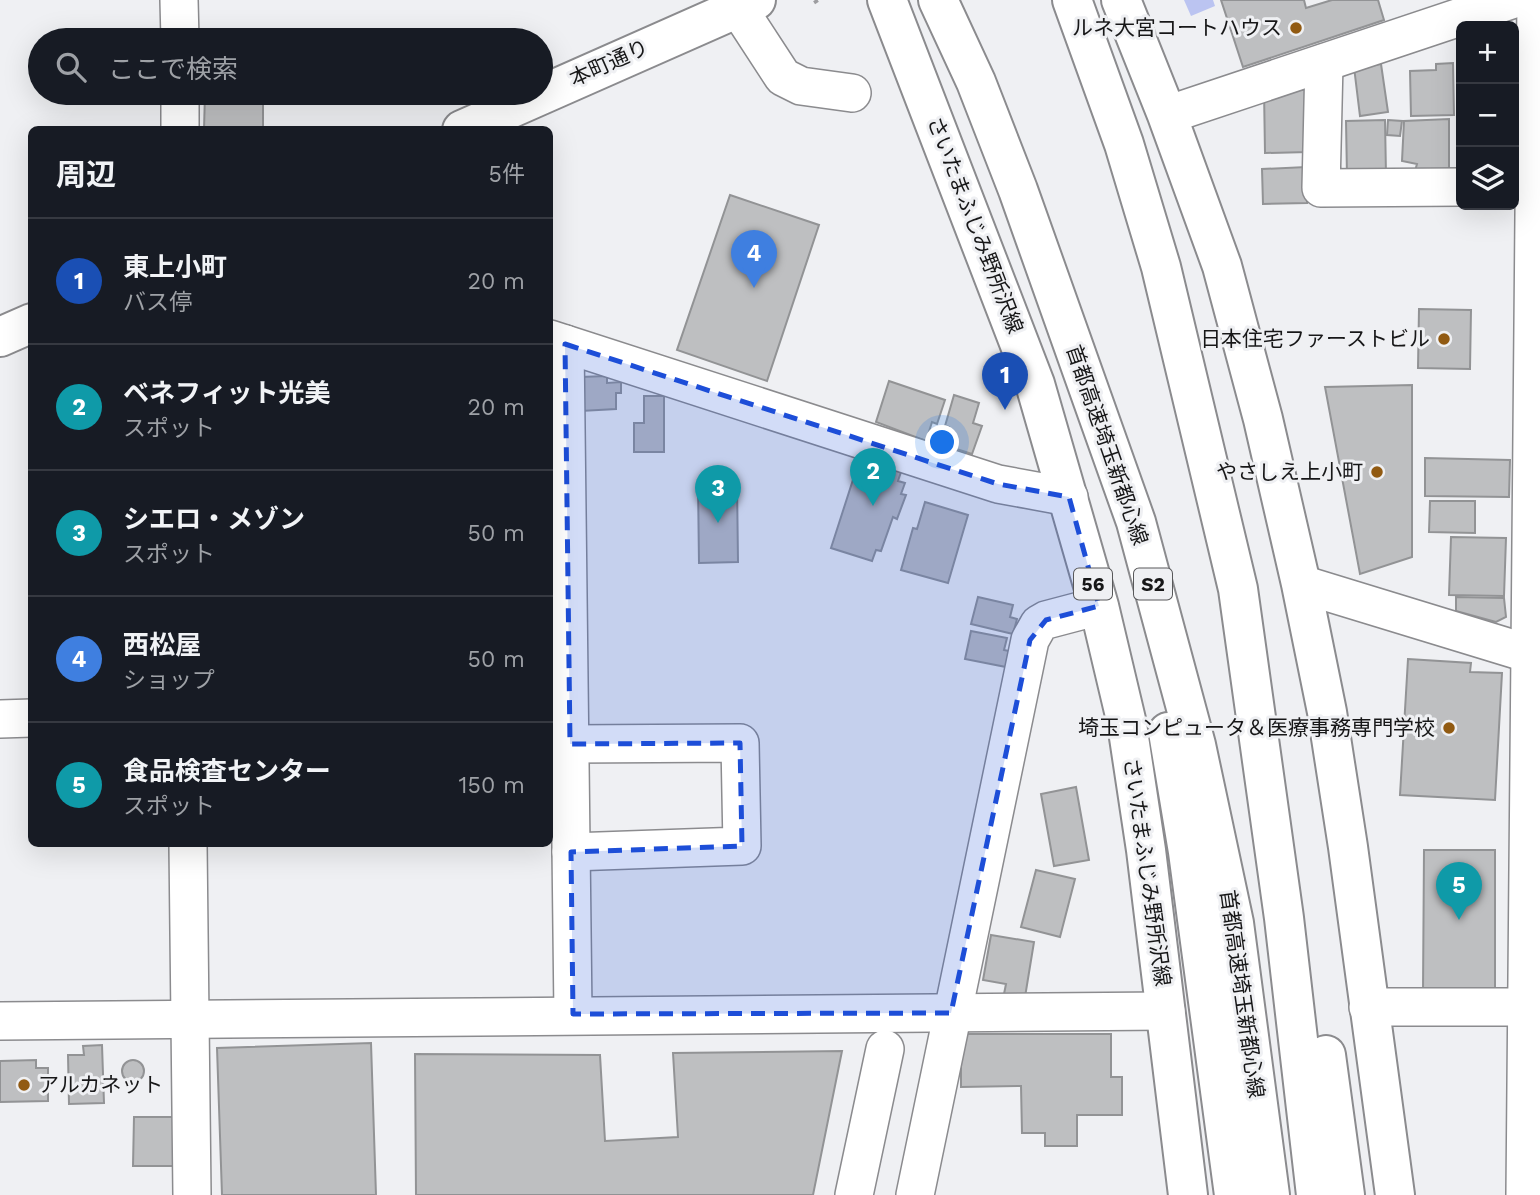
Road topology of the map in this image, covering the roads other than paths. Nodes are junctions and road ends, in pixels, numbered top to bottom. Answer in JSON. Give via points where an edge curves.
{"nodes":[{"id":1,"x":179,"y":0,"type":"edge"},
{"id":2,"x":887,"y":0,"type":"edge"},
{"id":3,"x":939,"y":0,"type":"edge"},
{"id":4,"x":1072,"y":0,"type":"edge"},
{"id":5,"x":1121,"y":0,"type":"edge"},
{"id":6,"x":1511,"y":0,"type":"edge"},
{"id":7,"x":1536,"y":0,"type":"edge"},
{"id":8,"x":747,"y":4,"type":"edge"},
{"id":9,"x":180,"y":28,"type":"edge"},
{"id":10,"x":1324,"y":63,"type":"junction"},
{"id":11,"x":553,"y":90,"type":"edge"},
{"id":12,"x":852,"y":93,"type":"dead end"},
{"id":13,"x":180,"y":105,"type":"edge"},
{"id":14,"x":519,"y":105,"type":"edge"},
{"id":15,"x":1167,"y":115,"type":"junction"},
{"id":16,"x":180,"y":126,"type":"edge"},
{"id":17,"x":471,"y":126,"type":"edge"},
{"id":18,"x":1523,"y":186,"type":"edge"},
{"id":19,"x":1456,"y":187,"type":"edge"},
{"id":20,"x":1056,"y":296,"type":"junction"},
{"id":21,"x":28,"y":325,"type":"edge"},
{"id":22,"x":0,"y":337,"type":"edge"},
{"id":23,"x":557,"y":341,"type":"edge"},
{"id":24,"x":1536,"y":347,"type":"edge"},
{"id":25,"x":1069,"y":497,"type":"junction"},
{"id":26,"x":1301,"y":584,"type":"junction"},
{"id":27,"x":1099,"y":607,"type":"junction"},
{"id":28,"x":1535,"y":656,"type":"edge"},
{"id":29,"x":1257,"y":710,"type":"junction"},
{"id":30,"x":28,"y":718,"type":"edge"},
{"id":31,"x":0,"y":719,"type":"edge"},
{"id":32,"x":570,"y":744,"type":"junction"},
{"id":33,"x":188,"y":847,"type":"edge"},
{"id":34,"x":571,"y":852,"type":"junction"},
{"id":35,"x":1368,"y":1007,"type":"junction"},
{"id":36,"x":1526,"y":1007,"type":"junction"},
{"id":37,"x":1166,"y":1011,"type":"junction"},
{"id":38,"x":951,"y":1013,"type":"junction"},
{"id":39,"x":573,"y":1014,"type":"junction"},
{"id":40,"x":191,"y":1017,"type":"junction"},
{"id":41,"x":0,"y":1021,"type":"edge"},
{"id":42,"x":885,"y":1049,"type":"dead end"},
{"id":43,"x":192,"y":1195,"type":"edge"},
{"id":44,"x":854,"y":1195,"type":"edge"},
{"id":45,"x":915,"y":1195,"type":"edge"},
{"id":46,"x":1188,"y":1195,"type":"edge"},
{"id":47,"x":1234,"y":1195,"type":"edge"},
{"id":48,"x":1270,"y":1195,"type":"edge"},
{"id":49,"x":1316,"y":1195,"type":"edge"},
{"id":50,"x":1345,"y":1195,"type":"edge"},
{"id":51,"x":1395,"y":1195,"type":"edge"},
{"id":52,"x":1525,"y":1195,"type":"edge"}],
"edges":[{"from":1,"to":9,"type":"street"},
{"from":2,"to":25,"type":"main road","name":"さいたまふじみ野所沢線","number":"56","via":[[1035,384]]},
{"from":3,"to":20,"type":"main road","name":"首都高速埼玉新都心線","number":"S2","via":[[976,82]]},
{"from":4,"to":29,"type":"main road","via":[[1124,144],[1161,267],[1238,589]]},
{"from":5,"to":15,"type":"main road"},
{"from":6,"to":10,"type":"street"},
{"from":7,"to":18,"type":"street"},
{"from":8,"to":11,"type":"main road","name":"本町通り"},
{"from":8,"to":12,"type":"street","via":[[783,77],[801,86]]},
{"from":10,"to":15,"type":"street"},
{"from":10,"to":19,"type":"street","via":[[1321,188]]},
{"from":13,"to":16,"type":"street"},
{"from":14,"to":17,"type":"main road","name":"本町通り"},
{"from":15,"to":26,"type":"main road","via":[[1222,266]]},
{"from":18,"to":24,"type":"street"},
{"from":20,"to":47,"type":"main road","via":[[1091,435],[1135,579],[1162,696]]},
{"from":20,"to":48,"type":"main road","name":"首都高速埼玉新都心線","number":"S2","via":[[1136,522],[1196,745],[1234,923]]},
{"from":21,"to":22,"type":"main road"},
{"from":23,"to":25,"type":"street","via":[[999,484]]},
{"from":23,"to":32,"type":"street"},
{"from":24,"to":28,"type":"street"},
{"from":25,"to":27,"type":"main road","name":"さいたまふじみ野所沢線","number":"56"},
{"from":26,"to":28,"type":"street"},
{"from":26,"to":35,"type":"main road","via":[[1327,712]]},
{"from":27,"to":37,"type":"main road","name":"さいたまふじみ野所沢線","number":"56","via":[[1129,736]]},
{"from":27,"to":38,"type":"street","via":[[1046,620],[1030,640]]},
{"from":28,"to":36,"type":"street"},
{"from":29,"to":49,"type":"main road"},
{"from":29,"to":50,"type":"main road","via":[[1286,808],[1306,907]]},
{"from":30,"to":31,"type":"street"},
{"from":32,"to":34,"type":"street"},
{"from":32,"to":34,"type":"street","via":[[740,743],[742,846]]},
{"from":33,"to":40,"type":"street"},
{"from":34,"to":39,"type":"street"},
{"from":35,"to":36,"type":"street"},
{"from":35,"to":51,"type":"main road"},
{"from":36,"to":52,"type":"street"},
{"from":37,"to":38,"type":"street"},
{"from":37,"to":46,"type":"main road","name":"さいたまふじみ野所沢線","number":"56"},
{"from":38,"to":39,"type":"street"},
{"from":38,"to":45,"type":"street"},
{"from":39,"to":40,"type":"street"},
{"from":40,"to":41,"type":"street"},
{"from":40,"to":43,"type":"street"},
{"from":42,"to":44,"type":"street"}]}
